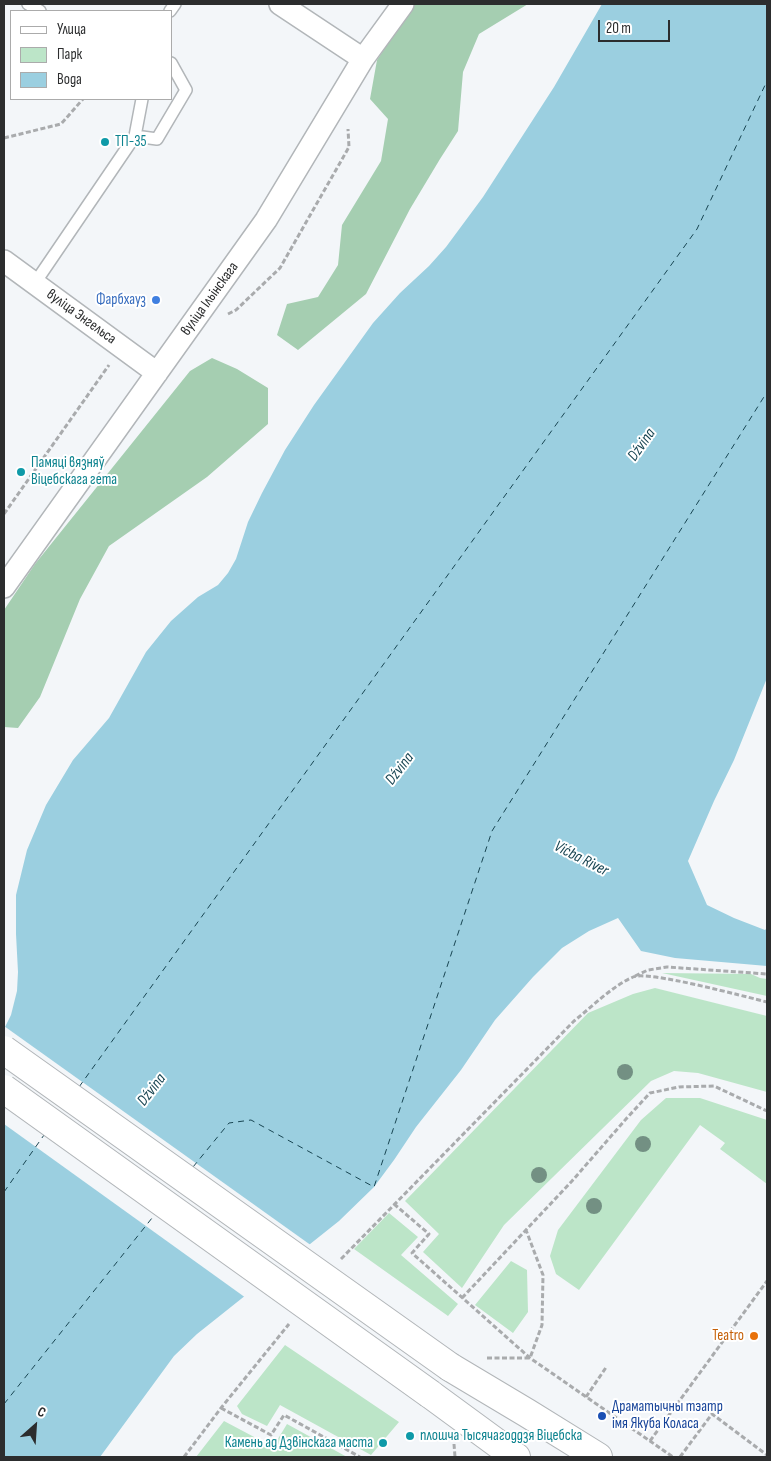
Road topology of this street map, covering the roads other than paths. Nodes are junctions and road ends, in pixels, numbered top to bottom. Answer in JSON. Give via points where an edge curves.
{"nodes":[{"id":1,"x":280,"y":4,"type":"edge"},
{"id":2,"x":403,"y":4,"type":"edge"},
{"id":3,"x":363,"y":59,"type":"junction"},
{"id":4,"x":172,"y":65,"type":"edge"},
{"id":5,"x":142,"y":100,"type":"edge"},
{"id":6,"x":134,"y":136,"type":"junction"},
{"id":7,"x":4,"y":261,"type":"edge"},
{"id":8,"x":35,"y":283,"type":"junction"},
{"id":9,"x":157,"y":373,"type":"junction"},
{"id":10,"x":4,"y":587,"type":"edge"},
{"id":11,"x":4,"y":1050,"type":"edge"},
{"id":12,"x":4,"y":1089,"type":"edge"},
{"id":13,"x":516,"y":1457,"type":"edge"},
{"id":14,"x":598,"y":1457,"type":"edge"}],
"edges":[{"from":1,"to":3,"type":"street"},
{"from":2,"to":3,"type":"street","name":"вуліца Ільінскага"},
{"from":3,"to":9,"type":"street","name":"вуліца Ільінскага","via":[[266,220]]},
{"from":4,"to":6,"type":"lane","via":[[186,90],[157,139]]},
{"from":5,"to":6,"type":"lane"},
{"from":6,"to":8,"type":"lane"},
{"from":7,"to":8,"type":"street","name":"вуліца Энгельса"},
{"from":8,"to":9,"type":"street","name":"вуліца Энгельса"},
{"from":9,"to":10,"type":"street","name":"вуліца Ільінскага"},
{"from":11,"to":14,"type":"main road","bridge":true,"via":[[450,1368]]},
{"from":12,"to":13,"type":"main road","bridge":true}]}
